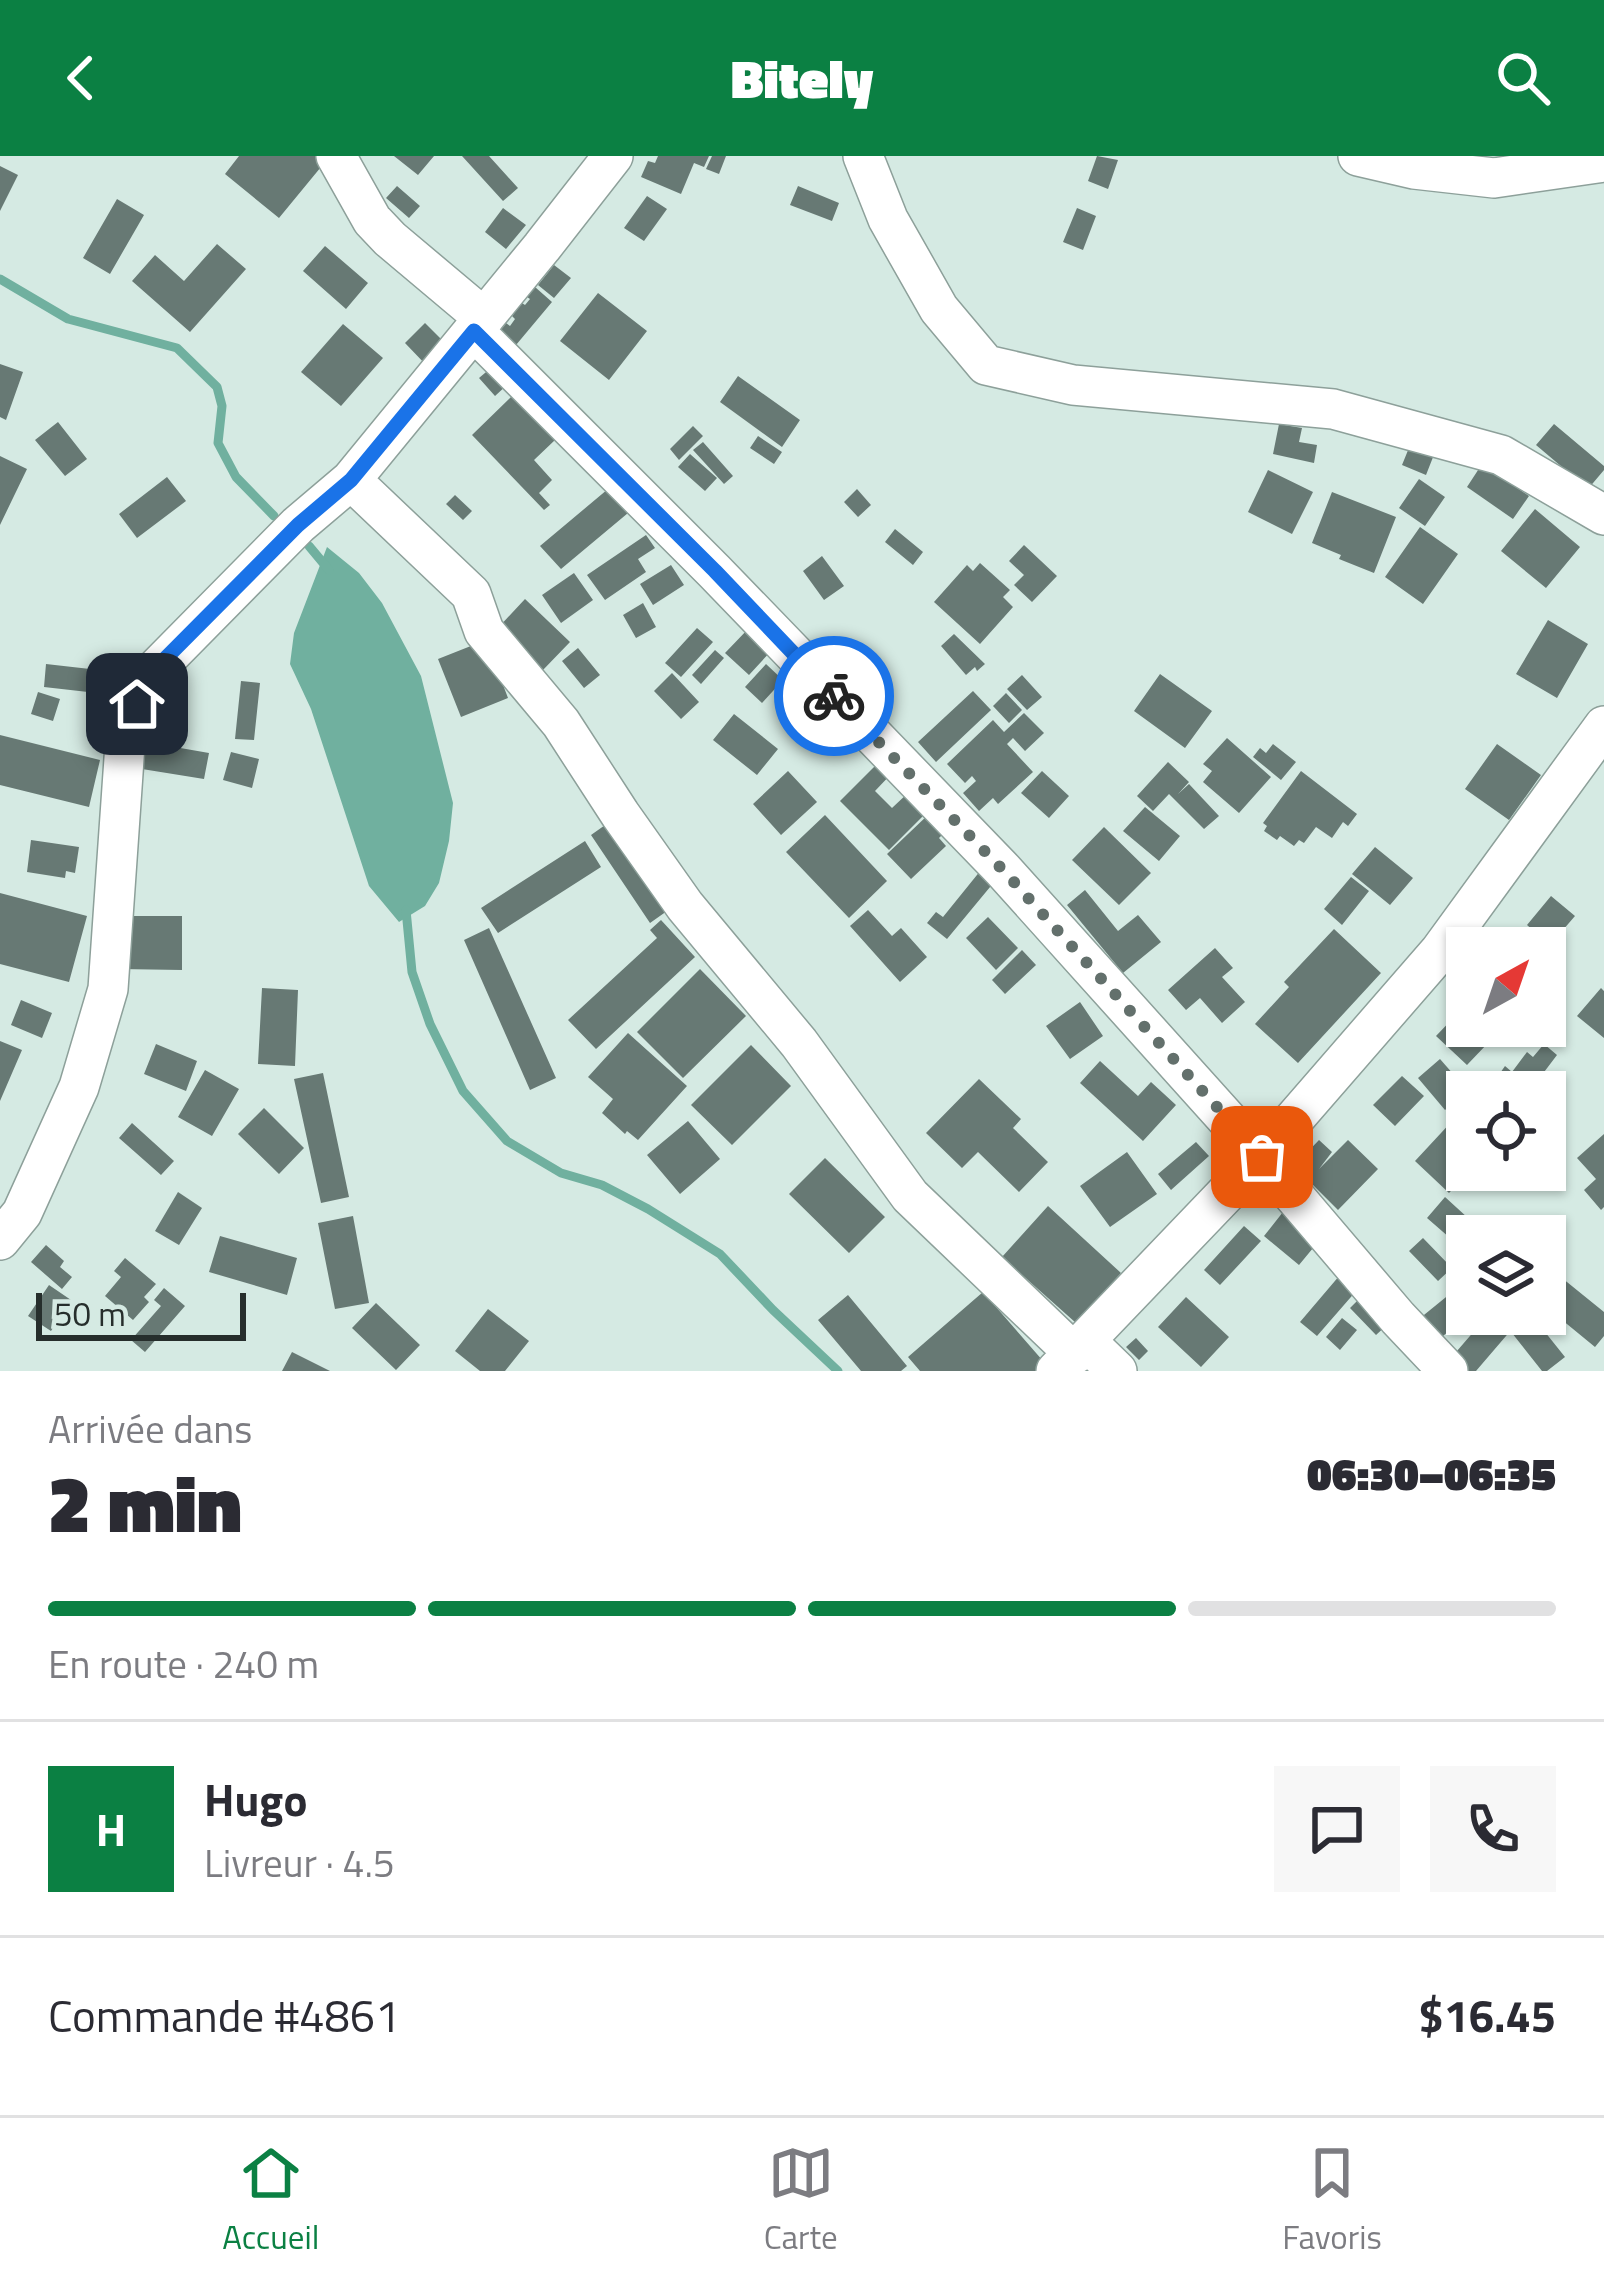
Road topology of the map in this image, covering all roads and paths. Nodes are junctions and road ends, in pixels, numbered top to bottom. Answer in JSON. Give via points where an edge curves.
{"nodes":[{"id":1,"x":336,"y":156,"type":"edge"},
{"id":2,"x":613,"y":156,"type":"edge"},
{"id":3,"x":862,"y":156,"type":"edge"},
{"id":4,"x":1358,"y":156,"type":"edge"},
{"id":5,"x":1604,"y":162,"type":"edge"},
{"id":6,"x":479,"y":324,"type":"junction"},
{"id":7,"x":351,"y":480,"type":"junction"},
{"id":8,"x":1604,"y":515,"type":"edge"},
{"id":9,"x":1604,"y":726,"type":"edge"},
{"id":10,"x":1262,"y":1157,"type":"junction"},
{"id":11,"x":0,"y":1240,"type":"edge"},
{"id":12,"x":1072,"y":1355,"type":"edge"},
{"id":13,"x":1118,"y":1371,"type":"edge"},
{"id":14,"x":1448,"y":1371,"type":"edge"}],
"edges":[{"from":1,"to":6,"type":"street","via":[[372,220]]},
{"from":2,"to":6,"type":"street"},
{"from":3,"to":8,"type":"street","via":[[938,309],[986,365],[1072,385],[1333,409],[1501,454]]},
{"from":4,"to":5,"type":"street","via":[[1494,178]]},
{"from":6,"to":7,"type":"street"},
{"from":6,"to":10,"type":"street","via":[[1003,870]]},
{"from":7,"to":11,"type":"street","via":[[148,676],[126,730],[108,989],[79,1087],[22,1213]]},
{"from":7,"to":12,"type":"street","via":[[471,594],[484,631],[561,723],[685,906],[799,1042],[910,1196]]},
{"from":9,"to":10,"type":"street","via":[[1440,951]]},
{"from":10,"to":12,"type":"street"},
{"from":10,"to":14,"type":"street"},
{"from":12,"to":13,"type":"street"}]}
